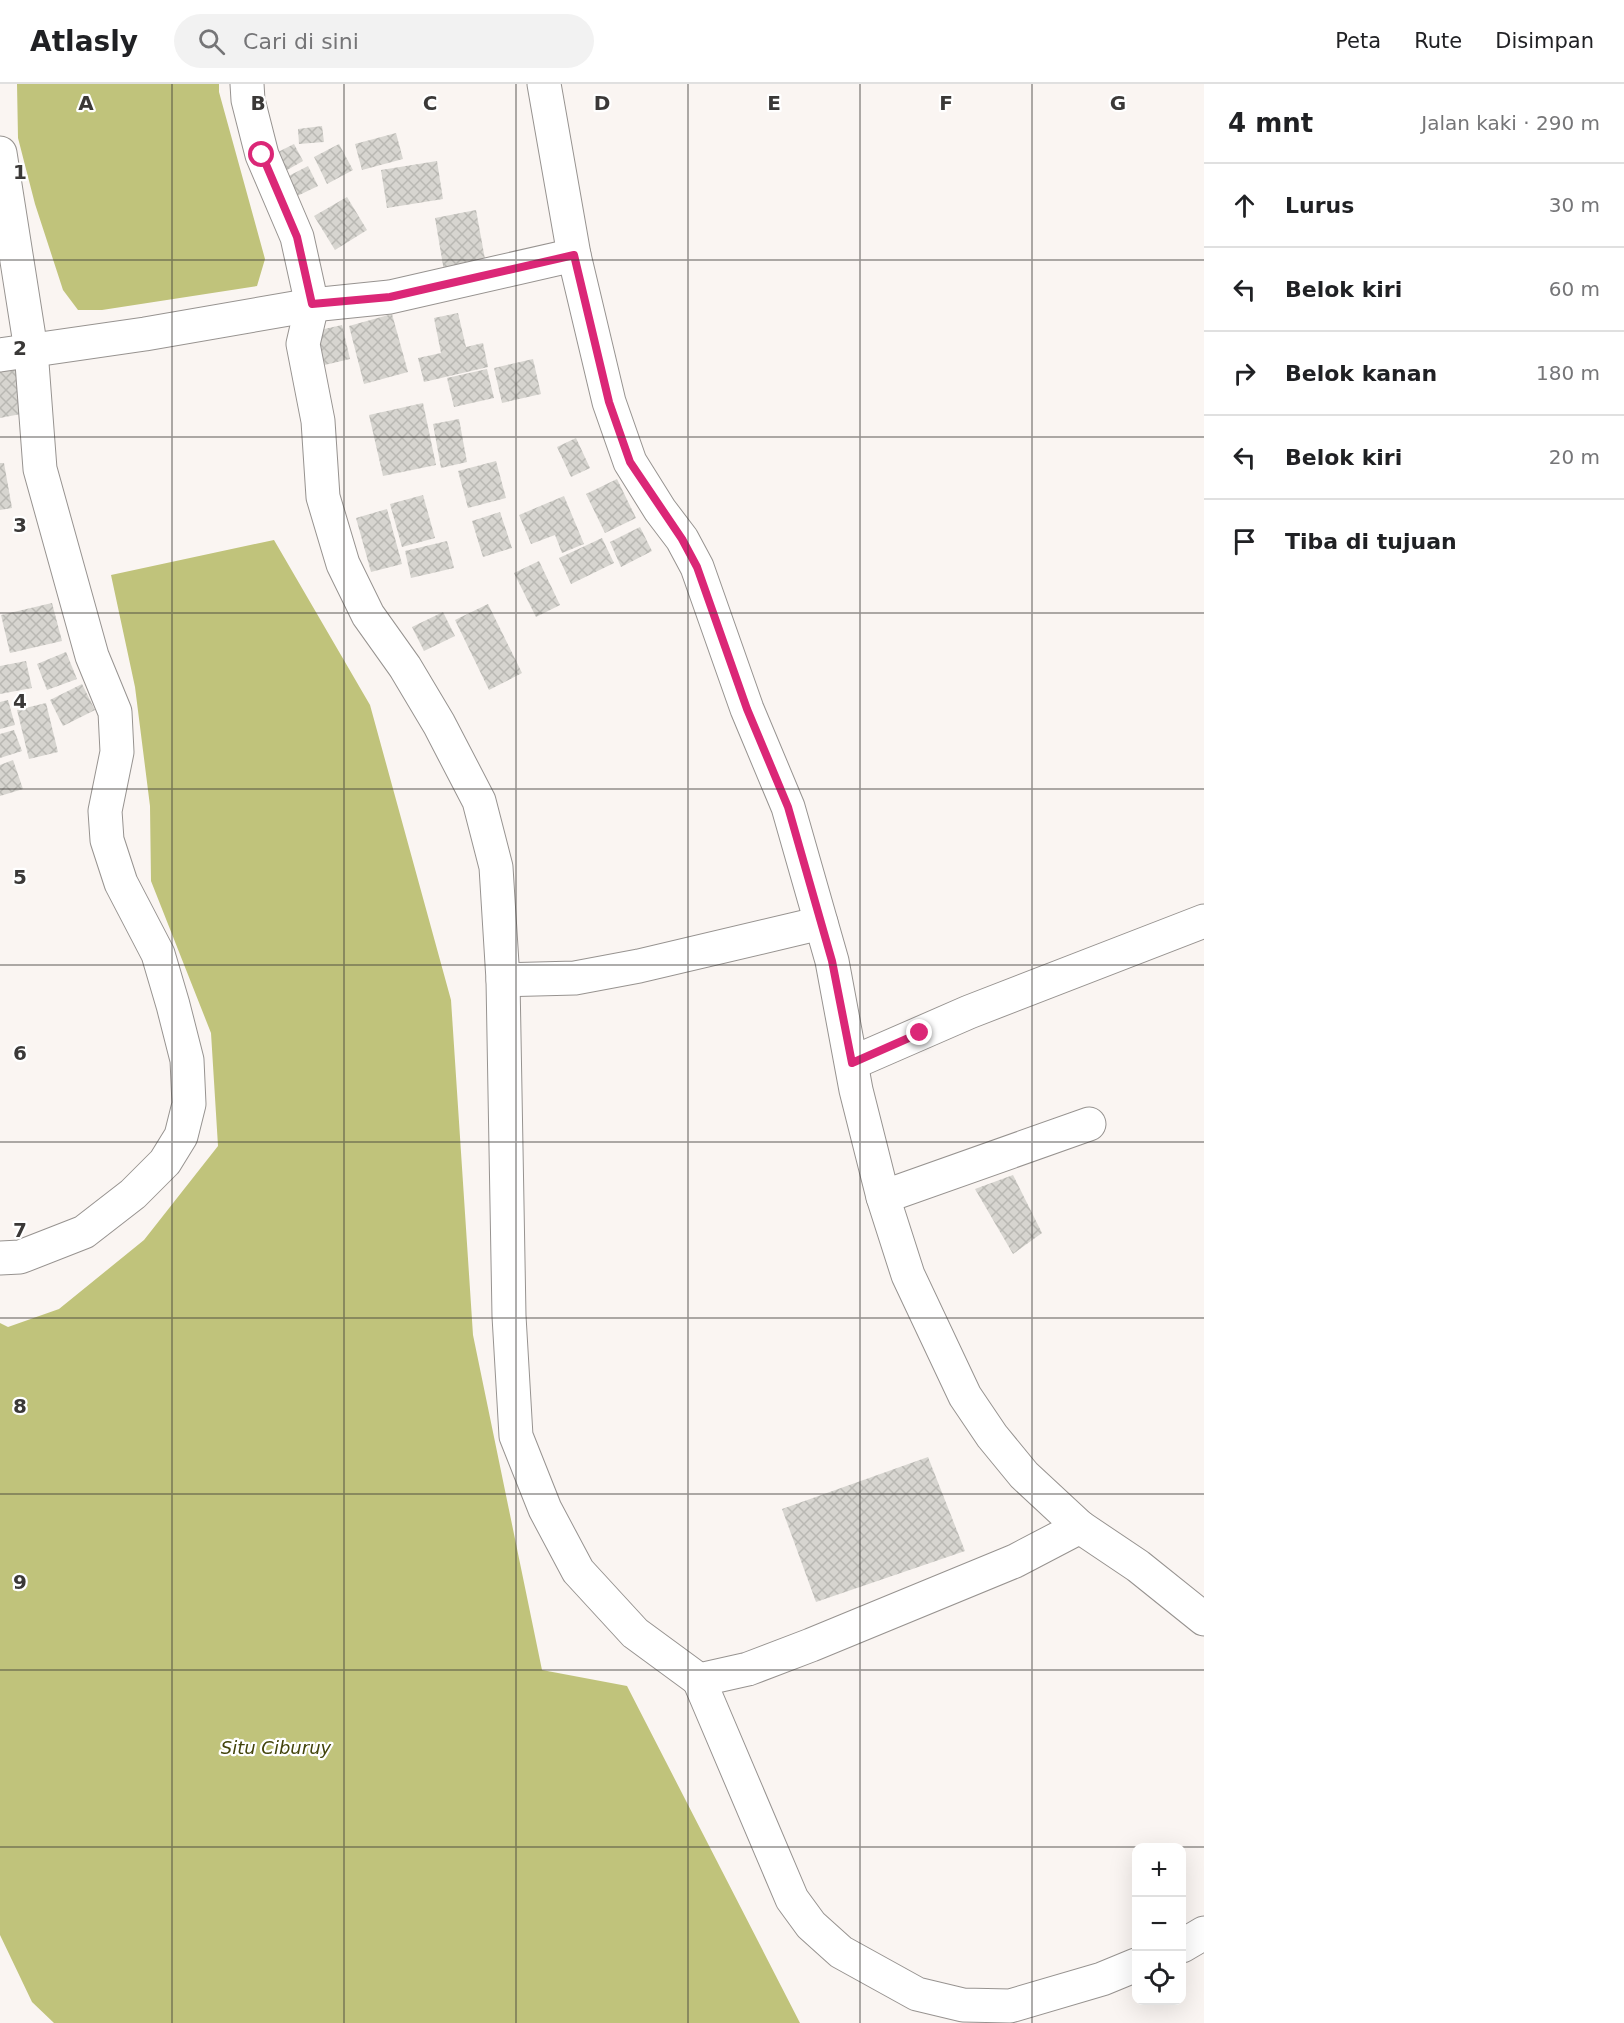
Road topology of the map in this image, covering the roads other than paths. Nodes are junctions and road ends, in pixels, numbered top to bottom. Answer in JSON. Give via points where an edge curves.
{"nodes":[{"id":1,"x":247,"y":84,"type":"edge"},
{"id":2,"x":544,"y":84,"type":"edge"},
{"id":3,"x":0,"y":153,"type":"edge"},
{"id":4,"x":574,"y":255,"type":"junction"},
{"id":5,"x":312,"y":304,"type":"junction"},
{"id":6,"x":15,"y":352,"type":"edge"},
{"id":7,"x":1204,"y":921,"type":"edge"},
{"id":8,"x":821,"y":923,"type":"junction"},
{"id":9,"x":503,"y":980,"type":"junction"},
{"id":10,"x":852,"y":1063,"type":"junction"},
{"id":11,"x":1089,"y":1124,"type":"dead end"},
{"id":12,"x":883,"y":1197,"type":"junction"},
{"id":13,"x":0,"y":1258,"type":"edge"},
{"id":14,"x":1080,"y":1527,"type":"junction"},
{"id":15,"x":1204,"y":1619,"type":"edge"},
{"id":16,"x":699,"y":1680,"type":"junction"},
{"id":17,"x":1204,"y":1933,"type":"edge"},
{"id":18,"x":1186,"y":1944,"type":"edge"},
{"id":19,"x":1132,"y":1967,"type":"edge"}],
"edges":[{"from":1,"to":5,"type":"street","via":[[262,155],[297,237]]},
{"from":2,"to":4,"type":"street"},
{"from":3,"to":6,"type":"street"},
{"from":4,"to":5,"type":"street","via":[[390,297]]},
{"from":4,"to":8,"type":"street","via":[[609,402],[630,462],[697,567],[747,709],[788,807]]},
{"from":5,"to":6,"type":"street"},
{"from":5,"to":9,"type":"street","via":[[303,344],[318,421],[323,497],[343,564],[368,615],[439,724],[478,801],[496,867]]},
{"from":6,"to":13,"type":"street","via":[[40,469],[92,656],[115,712],[117,752],[105,811],[107,840],[121,883],[158,954],[187,1060],[189,1104],[181,1136],[165,1162],[133,1194],[84,1232],[20,1257]]},
{"from":7,"to":10,"type":"street","via":[[969,1012]]},
{"from":8,"to":9,"type":"street","via":[[575,978]]},
{"from":8,"to":10,"type":"street"},
{"from":9,"to":16,"type":"street","via":[[509,1316],[516,1436],[545,1509],[578,1571],[635,1634]]},
{"from":10,"to":12,"type":"street"},
{"from":11,"to":12,"type":"street"},
{"from":12,"to":14,"type":"street","via":[[908,1275],[965,1396],[1024,1475]]},
{"from":14,"to":15,"type":"street","via":[[1138,1566]]},
{"from":14,"to":16,"type":"street","via":[[1016,1561],[811,1645],[748,1669]]},
{"from":16,"to":19,"type":"street","via":[[792,1899],[811,1925],[841,1952],[917,1994],[963,2005],[1010,2006]]},
{"from":17,"to":18,"type":"street"}]}
